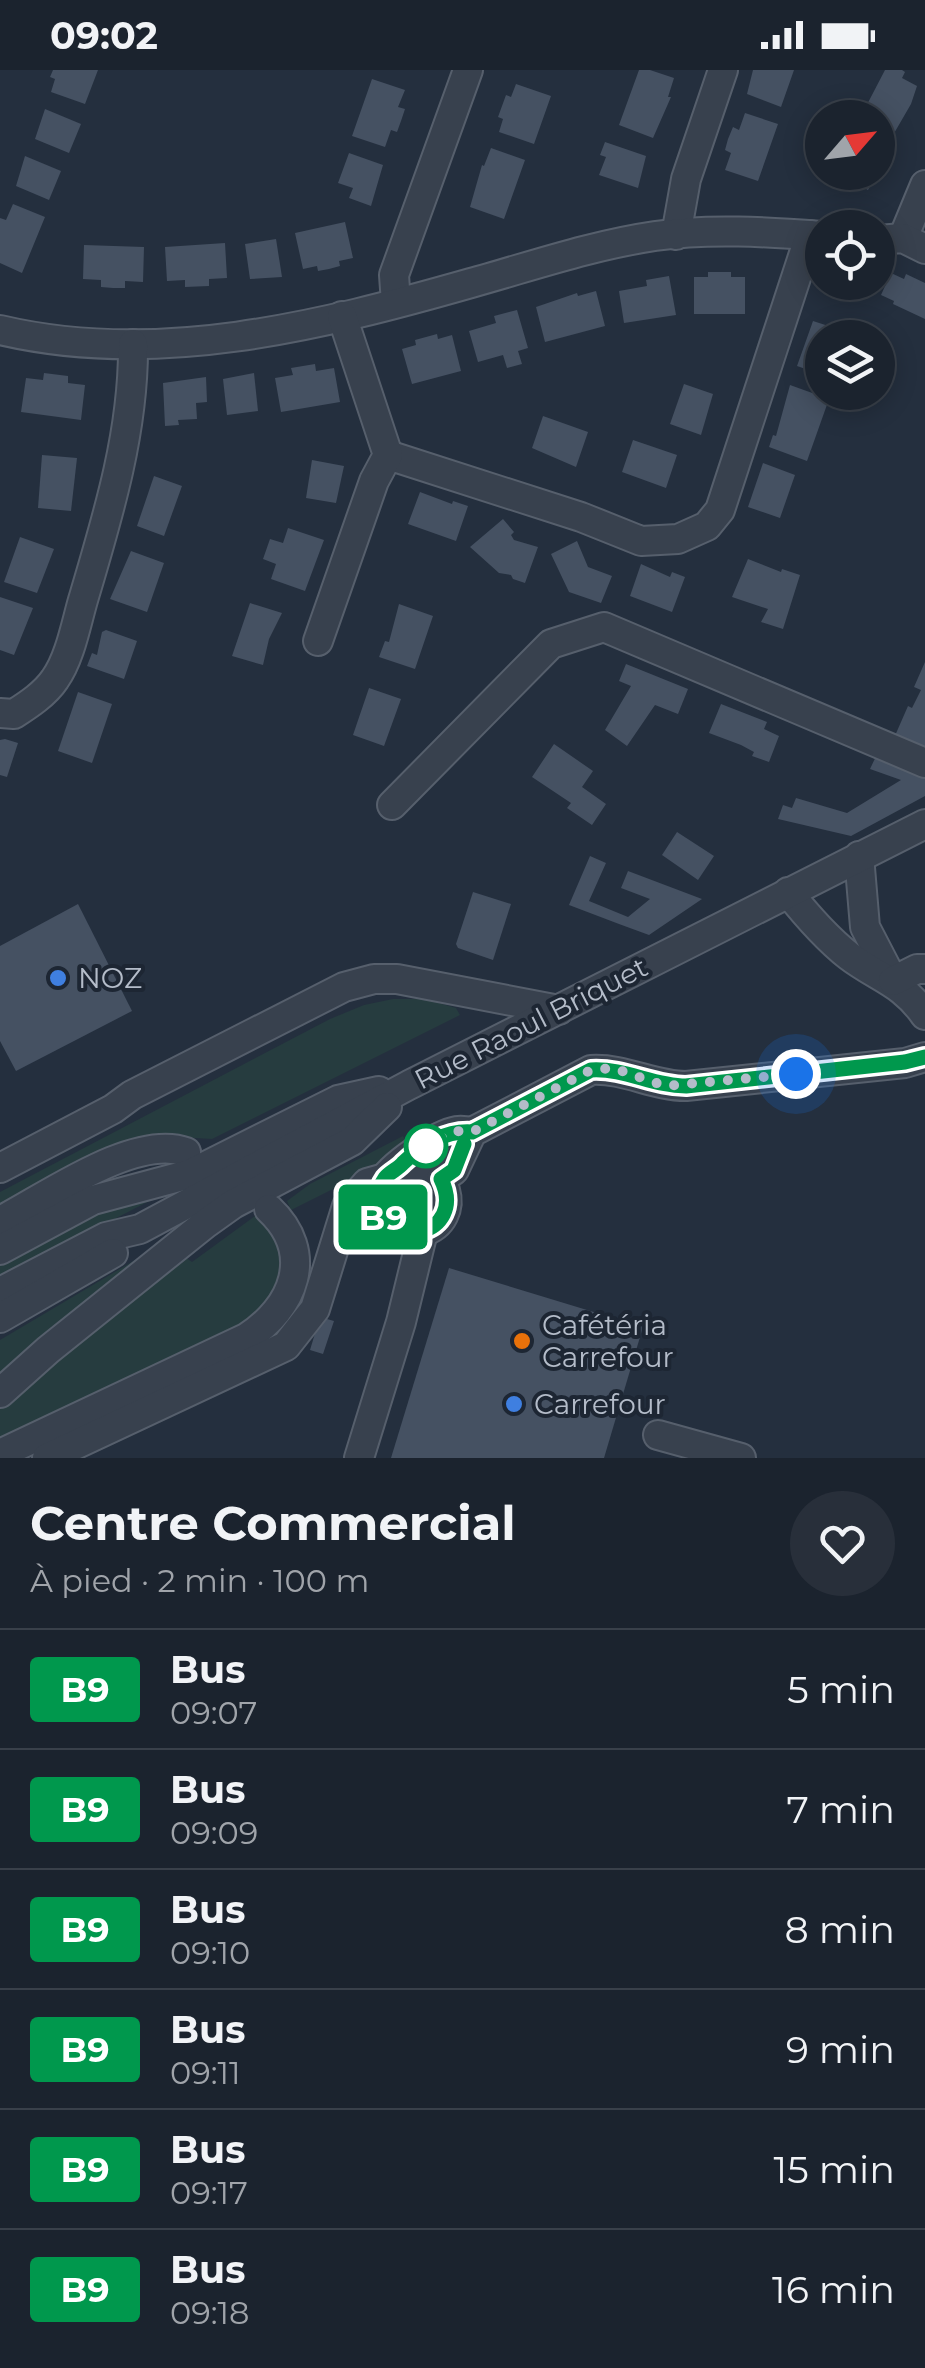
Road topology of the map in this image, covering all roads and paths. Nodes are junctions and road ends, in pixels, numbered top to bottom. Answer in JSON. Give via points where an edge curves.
{"nodes":[{"id":1,"x":468,"y":70,"type":"edge"},
{"id":2,"x":723,"y":70,"type":"edge"},
{"id":3,"x":925,"y":185,"type":"edge"},
{"id":4,"x":676,"y":234,"type":"junction"},
{"id":5,"x":805,"y":235,"type":"edge"},
{"id":6,"x":902,"y":242,"type":"edge"},
{"id":7,"x":805,"y":267,"type":"edge"},
{"id":8,"x":396,"y":303,"type":"junction"},
{"id":9,"x":342,"y":316,"type":"junction"},
{"id":10,"x":0,"y":330,"type":"edge"},
{"id":11,"x":132,"y":344,"type":"junction"},
{"id":12,"x":388,"y":455,"type":"junction"},
{"id":13,"x":318,"y":641,"type":"dead end"},
{"id":14,"x":0,"y":713,"type":"edge"},
{"id":15,"x":925,"y":762,"type":"edge"},
{"id":16,"x":392,"y":805,"type":"dead end"},
{"id":17,"x":925,"y":824,"type":"edge"},
{"id":18,"x":859,"y":856,"type":"junction"},
{"id":19,"x":788,"y":892,"type":"junction"},
{"id":20,"x":925,"y":969,"type":"edge"},
{"id":21,"x":893,"y":981,"type":"junction"},
{"id":22,"x":559,"y":1010,"type":"junction"},
{"id":23,"x":925,"y":1015,"type":"edge"},
{"id":24,"x":925,"y":1057,"type":"edge"},
{"id":25,"x":410,"y":1085,"type":"junction"},
{"id":26,"x":472,"y":1132,"type":"junction"},
{"id":27,"x":186,"y":1152,"type":"dead end"},
{"id":28,"x":0,"y":1168,"type":"edge"},
{"id":29,"x":393,"y":1172,"type":"junction"},
{"id":30,"x":441,"y":1179,"type":"junction"},
{"id":31,"x":270,"y":1209,"type":"dead end"},
{"id":32,"x":0,"y":1221,"type":"edge"},
{"id":33,"x":140,"y":1229,"type":"junction"},
{"id":34,"x":423,"y":1232,"type":"junction"},
{"id":35,"x":0,"y":1250,"type":"edge"},
{"id":36,"x":0,"y":1292,"type":"edge"},
{"id":37,"x":0,"y":1318,"type":"edge"},
{"id":38,"x":0,"y":1394,"type":"edge"},
{"id":39,"x":658,"y":1435,"type":"dead end"},
{"id":40,"x":0,"y":1454,"type":"edge"},
{"id":41,"x":47,"y":1458,"type":"edge"},
{"id":42,"x":359,"y":1458,"type":"edge"},
{"id":43,"x":741,"y":1458,"type":"edge"}],
"edges":[{"from":1,"to":8,"type":"street","via":[[394,275]]},
{"from":2,"to":4,"type":"street","via":[[686,179]]},
{"from":3,"to":6,"type":"street"},
{"from":4,"to":5,"type":"street"},
{"from":4,"to":8,"type":"street","via":[[573,254]]},
{"from":7,"to":12,"type":"street","via":[[720,510],[707,526],[678,539],[641,541]]},
{"from":8,"to":9,"type":"street"},
{"from":9,"to":11,"type":"street","via":[[222,340]]},
{"from":9,"to":12,"type":"street"},
{"from":10,"to":11,"type":"street"},
{"from":11,"to":14,"type":"street","via":[[122,454],[72,636],[56,678],[14,714]]},
{"from":12,"to":13,"type":"street"},
{"from":15,"to":16,"type":"street","via":[[604,627],[551,644]]},
{"from":17,"to":18,"type":"street","name":"Rue Raoul Briquet"},
{"from":18,"to":19,"type":"street","name":"Rue Raoul Briquet"},
{"from":18,"to":21,"type":"street","via":[[866,927]]},
{"from":19,"to":21,"type":"street","via":[[820,932]]},
{"from":19,"to":22,"type":"street","name":"Rue Raoul Briquet"},
{"from":20,"to":21,"type":"street"},
{"from":21,"to":23,"type":"street"},
{"from":22,"to":25,"type":"street","name":"Rue Raoul Briquet"},
{"from":22,"to":28,"type":"street","via":[[412,981],[374,980],[316,1000]]},
{"from":24,"to":26,"type":"street","via":[[686,1086],[665,1086],[613,1068],[591,1070]]},
{"from":25,"to":33,"type":"street","name":"Rue Raoul Briquet"},
{"from":25,"to":35,"type":"street","via":[[338,1100],[206,1167],[93,1200]]},
{"from":25,"to":38,"type":"street","via":[[352,1142],[205,1224]]},
{"from":26,"to":29,"type":"street","via":[[444,1136],[411,1153]]},
{"from":26,"to":30,"type":"street","via":[[454,1170]]},
{"from":27,"to":32,"type":"street","via":[[158,1148],[114,1161]]},
{"from":29,"to":30,"type":"street","via":[[426,1167]]},
{"from":29,"to":34,"type":"street","via":[[378,1197],[380,1210],[403,1232]]},
{"from":29,"to":41,"type":"street","via":[[367,1183],[347,1206],[315,1309],[286,1346]]},
{"from":30,"to":34,"type":"street","via":[[444,1212]]},
{"from":31,"to":40,"type":"street","via":[[296,1258],[283,1305],[264,1327]]},
{"from":33,"to":36,"type":"street","name":"Rue Raoul Briquet","via":[[106,1237]]},
{"from":33,"to":37,"type":"street","name":"Rue Raoul Briquet","via":[[112,1254]]},
{"from":34,"to":42,"type":"street"},
{"from":39,"to":43,"type":"street"}]}
